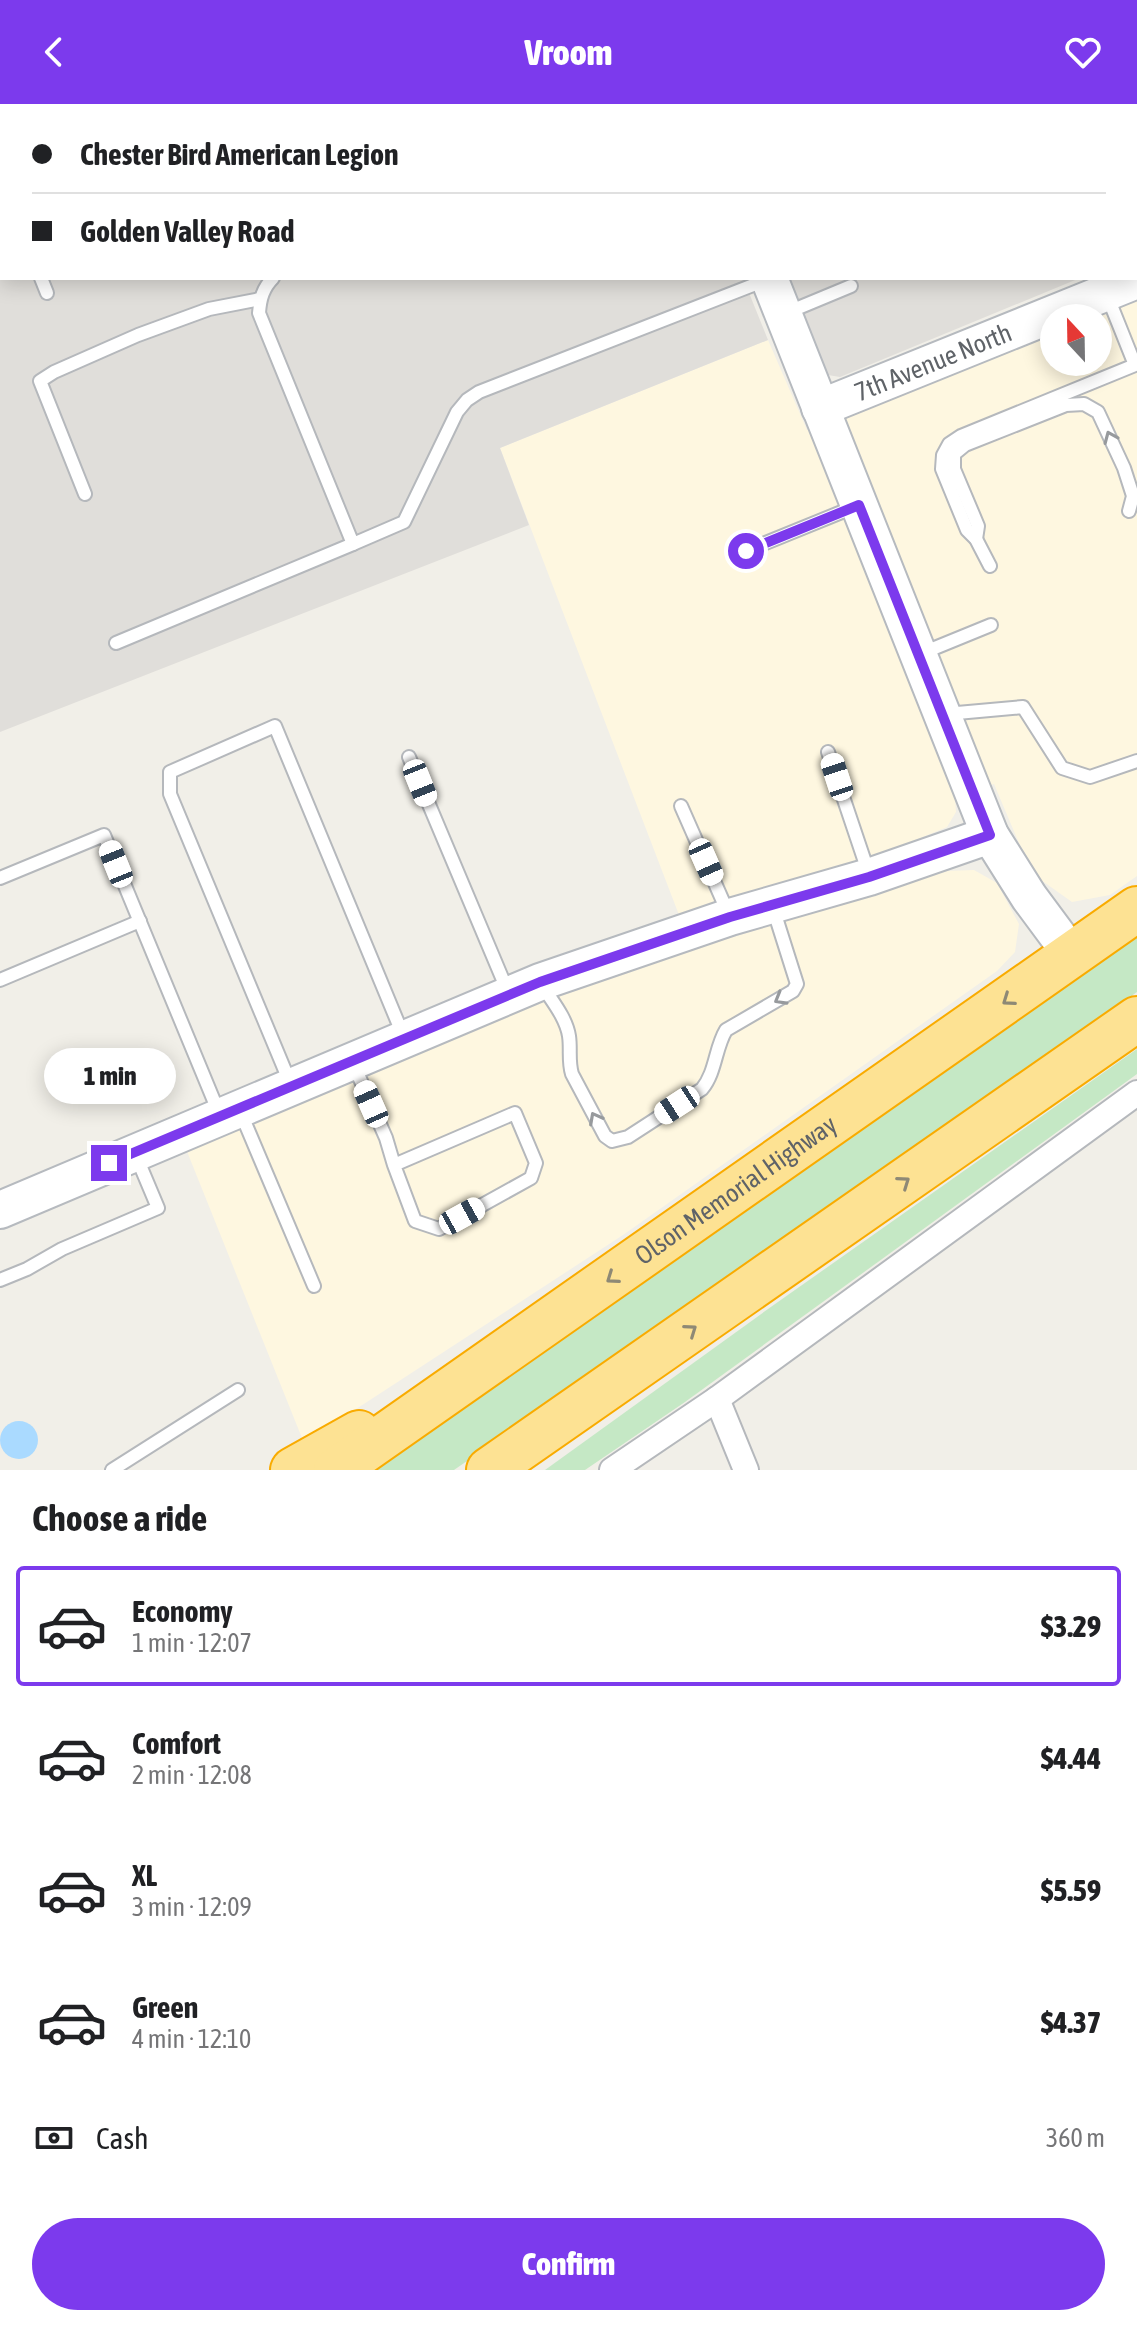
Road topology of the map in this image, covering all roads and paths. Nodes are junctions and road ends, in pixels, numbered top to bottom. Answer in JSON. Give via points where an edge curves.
{"nodes":[{"id":1,"x":42,"y":280,"type":"edge"},
{"id":2,"x":271,"y":280,"type":"edge"},
{"id":3,"x":764,"y":280,"type":"edge"},
{"id":4,"x":770,"y":280,"type":"edge"},
{"id":5,"x":851,"y":286,"type":"dead end"},
{"id":6,"x":1122,"y":286,"type":"edge"},
{"id":7,"x":47,"y":293,"type":"dead end"},
{"id":8,"x":260,"y":299,"type":"junction"},
{"id":9,"x":783,"y":314,"type":"junction"},
{"id":10,"x":1135,"y":365,"type":"edge"},
{"id":11,"x":820,"y":408,"type":"junction"},
{"id":12,"x":85,"y":494,"type":"dead end"},
{"id":13,"x":859,"y":505,"type":"junction"},
{"id":14,"x":1129,"y":511,"type":"dead end"},
{"id":15,"x":976,"y":539,"type":"junction"},
{"id":16,"x":353,"y":544,"type":"junction"},
{"id":17,"x":746,"y":551,"type":"dead end"},
{"id":18,"x":990,"y":566,"type":"dead end"},
{"id":19,"x":991,"y":625,"type":"dead end"},
{"id":20,"x":116,"y":643,"type":"dead end"},
{"id":21,"x":918,"y":655,"type":"junction"},
{"id":22,"x":942,"y":714,"type":"junction"},
{"id":23,"x":828,"y":752,"type":"dead end"},
{"id":24,"x":409,"y":757,"type":"dead end"},
{"id":25,"x":1137,"y":761,"type":"edge"},
{"id":26,"x":681,"y":806,"type":"dead end"},
{"id":27,"x":990,"y":835,"type":"junction"},
{"id":28,"x":869,"y":877,"type":"junction"},
{"id":29,"x":0,"y":878,"type":"edge"},
{"id":30,"x":772,"y":905,"type":"junction"},
{"id":31,"x":1137,"y":909,"type":"edge"},
{"id":32,"x":730,"y":917,"type":"junction"},
{"id":33,"x":140,"y":921,"type":"junction"},
{"id":34,"x":1072,"y":955,"type":"junction"},
{"id":35,"x":0,"y":980,"type":"edge"},
{"id":36,"x":524,"y":989,"type":"junction"},
{"id":37,"x":1137,"y":1019,"type":"edge"},
{"id":38,"x":404,"y":1038,"type":"junction"},
{"id":39,"x":352,"y":1060,"type":"junction"},
{"id":40,"x":291,"y":1086,"type":"junction"},
{"id":41,"x":1137,"y":1093,"type":"edge"},
{"id":42,"x":229,"y":1112,"type":"junction"},
{"id":43,"x":135,"y":1153,"type":"junction"},
{"id":44,"x":394,"y":1165,"type":"junction"},
{"id":45,"x":4,"y":1205,"type":"edge"},
{"id":46,"x":0,"y":1280,"type":"edge"},
{"id":47,"x":314,"y":1286,"type":"dead end"},
{"id":48,"x":504,"y":1353,"type":"junction"},
{"id":49,"x":618,"y":1380,"type":"junction"},
{"id":50,"x":238,"y":1390,"type":"dead end"},
{"id":51,"x":717,"y":1399,"type":"junction"},
{"id":52,"x":112,"y":1470,"type":"edge"},
{"id":53,"x":293,"y":1470,"type":"edge"},
{"id":54,"x":336,"y":1470,"type":"edge"},
{"id":55,"x":489,"y":1470,"type":"edge"},
{"id":56,"x":524,"y":1470,"type":"edge"},
{"id":57,"x":612,"y":1470,"type":"edge"},
{"id":58,"x":746,"y":1470,"type":"edge"}],
"edges":[{"from":1,"to":7,"type":"lane"},
{"from":2,"to":8,"type":"lane"},
{"from":3,"to":16,"type":"lane","via":[[479,392],[457,412],[404,522]]},
{"from":4,"to":9,"type":"street"},
{"from":5,"to":9,"type":"lane"},
{"from":6,"to":10,"type":"lane"},
{"from":6,"to":11,"type":"street","name":"7th Avenue North"},
{"from":8,"to":12,"type":"lane","via":[[209,309],[138,335],[40,381]]},
{"from":8,"to":16,"type":"lane","via":[[259,313]]},
{"from":9,"to":11,"type":"street"},
{"from":10,"to":15,"type":"lane","via":[[949,444],[942,469],[967,530]]},
{"from":11,"to":13,"type":"street"},
{"from":13,"to":17,"type":"lane"},
{"from":13,"to":21,"type":"street"},
{"from":14,"to":15,"type":"lane","one_way":true,"via":[[1133,496],[1098,412],[1084,404],[1066,405],[954,454],[954,469],[978,526]]},
{"from":15,"to":18,"type":"lane"},
{"from":16,"to":20,"type":"lane"},
{"from":19,"to":21,"type":"lane"},
{"from":21,"to":22,"type":"street"},
{"from":22,"to":25,"type":"lane","via":[[1023,707],[1062,768],[1090,777]]},
{"from":22,"to":27,"type":"street"},
{"from":23,"to":28,"type":"lane"},
{"from":24,"to":36,"type":"lane"},
{"from":26,"to":32,"type":"lane"},
{"from":27,"to":28,"type":"street"},
{"from":27,"to":34,"type":"street"},
{"from":28,"to":30,"type":"street"},
{"from":29,"to":33,"type":"lane","via":[[104,835]]},
{"from":30,"to":32,"type":"street"},
{"from":30,"to":36,"type":"lane","one_way":true,"via":[[797,984],[793,991],[726,1030],[702,1089],[628,1137],[612,1141],[605,1136],[572,1074],[567,1025]]},
{"from":31,"to":34,"type":"highway","name":"Olson Memorial Highway"},
{"from":32,"to":36,"type":"street"},
{"from":33,"to":35,"type":"lane"},
{"from":33,"to":42,"type":"lane"},
{"from":34,"to":48,"type":"highway","name":"Olson Memorial Highway","one_way":true},
{"from":36,"to":38,"type":"street"},
{"from":49,"to":37,"type":"highway","one_way":true},
{"from":38,"to":39,"type":"street"},
{"from":38,"to":40,"type":"lane","via":[[275,726],[170,772],[170,794]]},
{"from":39,"to":40,"type":"street"},
{"from":39,"to":44,"type":"lane"},
{"from":40,"to":42,"type":"street"},
{"from":41,"to":51,"type":"street"},
{"from":42,"to":43,"type":"street"},
{"from":42,"to":47,"type":"lane"},
{"from":43,"to":45,"type":"street"},
{"from":43,"to":46,"type":"lane","via":[[158,1208]]},
{"from":44,"to":44,"type":"lane","via":[[515,1113],[536,1163],[531,1178],[439,1229],[415,1221]]},
{"from":48,"to":53,"type":"highway"},
{"from":48,"to":54,"type":"highway","name":"Olson Memorial Highway"},
{"from":49,"to":55,"type":"highway"},
{"from":49,"to":56,"type":"highway"},
{"from":50,"to":52,"type":"lane"},
{"from":51,"to":57,"type":"street"},
{"from":51,"to":58,"type":"street"}]}
